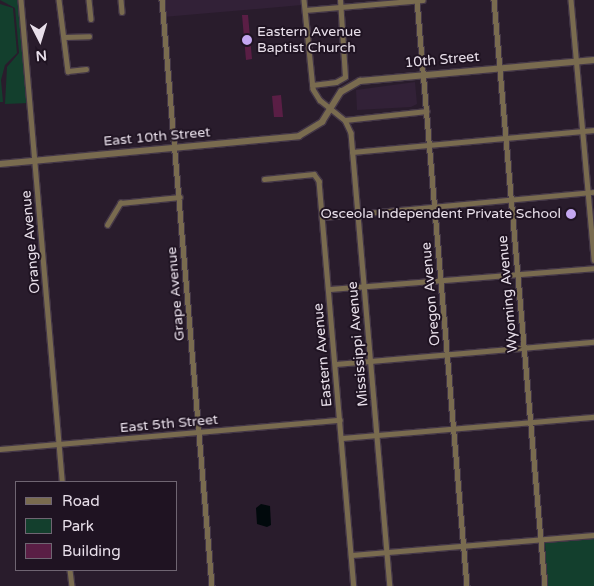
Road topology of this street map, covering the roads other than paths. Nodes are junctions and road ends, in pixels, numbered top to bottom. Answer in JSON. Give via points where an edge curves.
{"nodes":[{"id":1,"x":21,"y":0,"type":"edge"},
{"id":2,"x":59,"y":0,"type":"edge"},
{"id":3,"x":89,"y":0,"type":"edge"},
{"id":4,"x":121,"y":0,"type":"edge"},
{"id":5,"x":162,"y":0,"type":"edge"},
{"id":6,"x":304,"y":0,"type":"edge"},
{"id":7,"x":340,"y":0,"type":"edge"},
{"id":8,"x":417,"y":0,"type":"edge"},
{"id":9,"x":423,"y":0,"type":"edge"},
{"id":10,"x":494,"y":0,"type":"edge"},
{"id":11,"x":571,"y":0,"type":"edge"},
{"id":12,"x":341,"y":7,"type":"junction"},
{"id":13,"x":305,"y":10,"type":"junction"},
{"id":14,"x":122,"y":12,"type":"dead end"},
{"id":15,"x":91,"y":19,"type":"dead end"},
{"id":16,"x":89,"y":36,"type":"dead end"},
{"id":17,"x":65,"y":37,"type":"junction"},
{"id":18,"x":594,"y":60,"type":"edge"},
{"id":19,"x":577,"y":61,"type":"junction"},
{"id":20,"x":499,"y":68,"type":"junction"},
{"id":21,"x":86,"y":69,"type":"dead end"},
{"id":22,"x":424,"y":74,"type":"junction"},
{"id":23,"x":312,"y":85,"type":"junction"},
{"id":24,"x":331,"y":108,"type":"junction"},
{"id":25,"x":427,"y":110,"type":"junction"},
{"id":26,"x":345,"y":120,"type":"junction"},
{"id":27,"x":314,"y":130,"type":"joint"},
{"id":28,"x":594,"y":130,"type":"edge"},
{"id":29,"x":583,"y":131,"type":"junction"},
{"id":30,"x":506,"y":138,"type":"junction"},
{"id":31,"x":430,"y":146,"type":"junction"},
{"id":32,"x":176,"y":148,"type":"junction"},
{"id":33,"x":352,"y":152,"type":"junction"},
{"id":34,"x":35,"y":160,"type":"junction"},
{"id":35,"x":0,"y":164,"type":"edge"},
{"id":36,"x":264,"y":178,"type":"dead end"},
{"id":37,"x":594,"y":192,"type":"edge"},
{"id":38,"x":588,"y":193,"type":"junction"},
{"id":39,"x":180,"y":197,"type":"junction"},
{"id":40,"x":512,"y":200,"type":"junction"},
{"id":41,"x":435,"y":206,"type":"junction"},
{"id":42,"x":358,"y":214,"type":"junction"},
{"id":43,"x":323,"y":217,"type":"junction"},
{"id":44,"x":107,"y":226,"type":"dead end"},
{"id":45,"x":594,"y":260,"type":"edge"},
{"id":46,"x":594,"y":268,"type":"edge"},
{"id":47,"x":518,"y":274,"type":"junction"},
{"id":48,"x":441,"y":281,"type":"junction"},
{"id":49,"x":365,"y":287,"type":"junction"},
{"id":50,"x":329,"y":289,"type":"junction"},
{"id":51,"x":594,"y":342,"type":"edge"},
{"id":52,"x":524,"y":348,"type":"junction"},
{"id":53,"x":447,"y":354,"type":"junction"},
{"id":54,"x":371,"y":362,"type":"junction"},
{"id":55,"x":335,"y":364,"type":"junction"},
{"id":56,"x":594,"y":417,"type":"edge"},
{"id":57,"x":340,"y":420,"type":"junction"},
{"id":58,"x":530,"y":422,"type":"junction"},
{"id":59,"x":454,"y":429,"type":"junction"},
{"id":60,"x":199,"y":433,"type":"junction"},
{"id":61,"x":378,"y":435,"type":"junction"},
{"id":62,"x":342,"y":438,"type":"junction"},
{"id":63,"x":59,"y":443,"type":"junction"},
{"id":64,"x":0,"y":449,"type":"edge"},
{"id":65,"x":62,"y":481,"type":"edge"},
{"id":66,"x":594,"y":535,"type":"edge"},
{"id":67,"x":541,"y":539,"type":"junction"},
{"id":68,"x":464,"y":546,"type":"junction"},
{"id":69,"x":387,"y":552,"type":"junction"},
{"id":70,"x":351,"y":555,"type":"junction"},
{"id":71,"x":70,"y":571,"type":"edge"},
{"id":72,"x":72,"y":586,"type":"edge"},
{"id":73,"x":212,"y":586,"type":"edge"},
{"id":74,"x":354,"y":586,"type":"edge"},
{"id":75,"x":390,"y":586,"type":"edge"},
{"id":76,"x":467,"y":586,"type":"edge"},
{"id":77,"x":545,"y":586,"type":"edge"}],
"edges":[{"from":1,"to":34,"type":"street","name":"Orange Avenue"},
{"from":2,"to":17,"type":"street"},
{"from":3,"to":15,"type":"street"},
{"from":4,"to":14,"type":"street"},
{"from":5,"to":32,"type":"street","name":"Grape Avenue"},
{"from":6,"to":13,"type":"street"},
{"from":7,"to":12,"type":"street"},
{"from":8,"to":9,"type":"street"},
{"from":8,"to":12,"type":"street"},
{"from":8,"to":22,"type":"street","name":"Oregon Avenue"},
{"from":10,"to":20,"type":"street","name":"Wyoming Avenue"},
{"from":11,"to":19,"type":"street"},
{"from":12,"to":13,"type":"street"},
{"from":12,"to":23,"type":"street","via":[[345,76],[336,82]]},
{"from":13,"to":23,"type":"street"},
{"from":16,"to":17,"type":"street"},
{"from":17,"to":21,"type":"street","via":[[68,71]]},
{"from":18,"to":19,"type":"street","name":"10th Street"},
{"from":19,"to":20,"type":"street","name":"10th Street"},
{"from":19,"to":29,"type":"street"},
{"from":20,"to":22,"type":"street","name":"10th Street"},
{"from":20,"to":30,"type":"street","name":"Wyoming Avenue"},
{"from":22,"to":24,"type":"street","name":"10th Street","via":[[360,81],[346,88]]},
{"from":22,"to":25,"type":"street","name":"Oregon Avenue"},
{"from":23,"to":24,"type":"street","via":[[320,100]]},
{"from":24,"to":26,"type":"street"},
{"from":24,"to":27,"type":"street","name":"10th Street"},
{"from":25,"to":26,"type":"street"},
{"from":25,"to":31,"type":"street","name":"Oregon Avenue"},
{"from":26,"to":33,"type":"street","name":"Mississippi Avenue"},
{"from":27,"to":32,"type":"street","name":"East 10th Street","via":[[291,137]]},
{"from":28,"to":29,"type":"street"},
{"from":29,"to":30,"type":"street"},
{"from":29,"to":38,"type":"street"},
{"from":30,"to":31,"type":"street"},
{"from":30,"to":40,"type":"street","name":"Wyoming Avenue"},
{"from":31,"to":33,"type":"street"},
{"from":31,"to":41,"type":"street","name":"Oregon Avenue"},
{"from":32,"to":34,"type":"street","name":"East 10th Street"},
{"from":32,"to":39,"type":"street","name":"Grape Avenue"},
{"from":33,"to":42,"type":"street","name":"Mississippi Avenue"},
{"from":34,"to":35,"type":"street","name":"East 10th Street"},
{"from":34,"to":63,"type":"street","name":"Orange Avenue"},
{"from":36,"to":43,"type":"street","name":"Eastern Avenue","via":[[317,176]]},
{"from":37,"to":38,"type":"street"},
{"from":38,"to":40,"type":"street"},
{"from":38,"to":45,"type":"street"},
{"from":39,"to":44,"type":"street","via":[[120,203]]},
{"from":39,"to":60,"type":"street","name":"Grape Avenue"},
{"from":40,"to":41,"type":"street"},
{"from":40,"to":47,"type":"street","name":"Wyoming Avenue"},
{"from":41,"to":42,"type":"street"},
{"from":41,"to":48,"type":"street","name":"Oregon Avenue"},
{"from":42,"to":43,"type":"street"},
{"from":42,"to":49,"type":"street","name":"Mississippi Avenue"},
{"from":43,"to":50,"type":"street","name":"Eastern Avenue"},
{"from":46,"to":47,"type":"street"},
{"from":47,"to":48,"type":"street"},
{"from":47,"to":52,"type":"street","name":"Wyoming Avenue"},
{"from":48,"to":49,"type":"street"},
{"from":48,"to":53,"type":"street","name":"Oregon Avenue"},
{"from":49,"to":50,"type":"street"},
{"from":49,"to":54,"type":"street","name":"Mississippi Avenue"},
{"from":50,"to":55,"type":"street","name":"Eastern Avenue"},
{"from":51,"to":52,"type":"street"},
{"from":52,"to":53,"type":"street"},
{"from":52,"to":58,"type":"street","name":"Wyoming Avenue"},
{"from":53,"to":54,"type":"street"},
{"from":53,"to":59,"type":"street","name":"Oregon Avenue"},
{"from":54,"to":55,"type":"street"},
{"from":54,"to":61,"type":"street","name":"Mississippi Avenue"},
{"from":55,"to":57,"type":"street","name":"Eastern Avenue"},
{"from":56,"to":58,"type":"street"},
{"from":57,"to":60,"type":"street","name":"East 5th Street"},
{"from":57,"to":62,"type":"street","name":"Eastern Avenue"},
{"from":58,"to":59,"type":"street"},
{"from":58,"to":67,"type":"street","name":"Wyoming Avenue"},
{"from":59,"to":61,"type":"street"},
{"from":59,"to":68,"type":"street","name":"Oregon Avenue"},
{"from":60,"to":63,"type":"street","name":"East 5th Street"},
{"from":60,"to":73,"type":"street","name":"Grape Avenue"},
{"from":61,"to":62,"type":"street"},
{"from":61,"to":69,"type":"street","name":"Mississippi Avenue"},
{"from":62,"to":70,"type":"street","name":"Eastern Avenue"},
{"from":63,"to":64,"type":"street","name":"East 5th Street"},
{"from":63,"to":65,"type":"street","name":"Orange Avenue"},
{"from":66,"to":67,"type":"street"},
{"from":67,"to":68,"type":"street"},
{"from":67,"to":77,"type":"street","name":"Wyoming Avenue"},
{"from":68,"to":69,"type":"street"},
{"from":68,"to":76,"type":"street","name":"Oregon Avenue"},
{"from":69,"to":70,"type":"street"},
{"from":69,"to":75,"type":"street","name":"Mississippi Avenue"},
{"from":70,"to":74,"type":"street","name":"Eastern Avenue"},
{"from":71,"to":72,"type":"street"}]}
